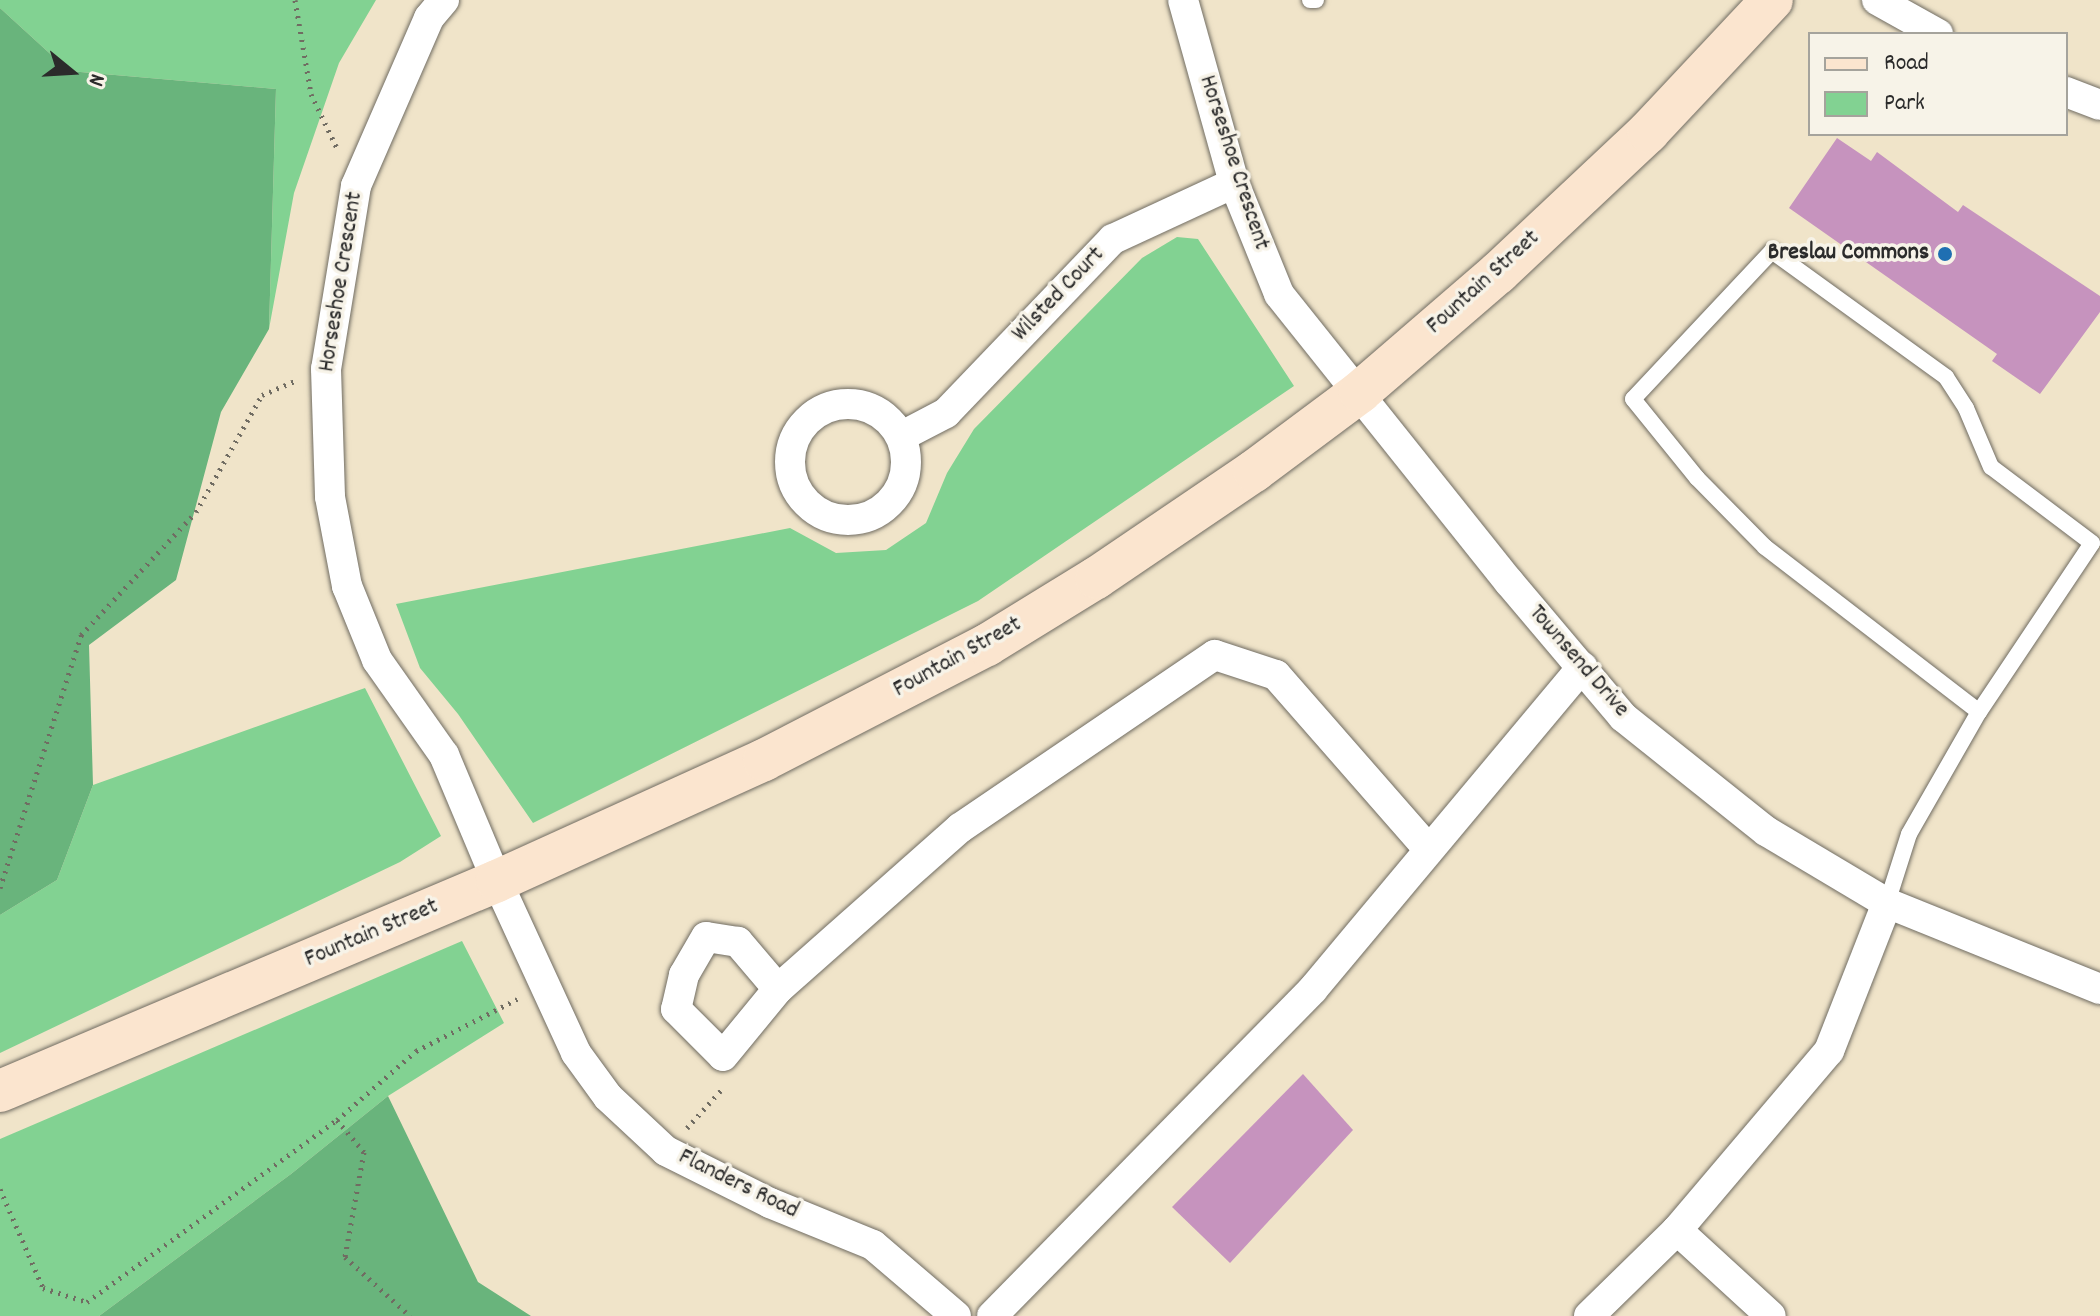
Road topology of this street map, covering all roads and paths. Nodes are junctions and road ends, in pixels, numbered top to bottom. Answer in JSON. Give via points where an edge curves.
{"nodes":[{"id":1,"x":295,"y":0,"type":"edge"},
{"id":2,"x":444,"y":0,"type":"edge"},
{"id":3,"x":1183,"y":0,"type":"edge"},
{"id":4,"x":1310,"y":0,"type":"edge"},
{"id":5,"x":1316,"y":0,"type":"edge"},
{"id":6,"x":1772,"y":0,"type":"edge"},
{"id":7,"x":1877,"y":0,"type":"edge"},
{"id":8,"x":1934,"y":32,"type":"edge"},
{"id":9,"x":2068,"y":93,"type":"edge"},
{"id":10,"x":2100,"y":105,"type":"edge"},
{"id":11,"x":1234,"y":183,"type":"junction"},
{"id":12,"x":356,"y":186,"type":"junction"},
{"id":13,"x":326,"y":369,"type":"junction"},
{"id":14,"x":1360,"y":392,"type":"junction"},
{"id":15,"x":902,"y":436,"type":"dead end"},
{"id":16,"x":1582,"y":667,"type":"junction"},
{"id":17,"x":1979,"y":712,"type":"junction"},
{"id":18,"x":1429,"y":850,"type":"junction"},
{"id":19,"x":497,"y":881,"type":"junction"},
{"id":20,"x":0,"y":888,"type":"edge"},
{"id":21,"x":1887,"y":903,"type":"junction"},
{"id":22,"x":546,"y":983,"type":"junction"},
{"id":23,"x":778,"y":989,"type":"junction"},
{"id":24,"x":2100,"y":989,"type":"edge"},
{"id":25,"x":723,"y":1056,"type":"junction"},
{"id":26,"x":0,"y":1091,"type":"edge"},
{"id":27,"x":337,"y":1120,"type":"junction"},
{"id":28,"x":666,"y":1151,"type":"junction"},
{"id":29,"x":0,"y":1189,"type":"edge"},
{"id":30,"x":1677,"y":1230,"type":"junction"},
{"id":31,"x":410,"y":1316,"type":"edge"},
{"id":32,"x":956,"y":1316,"type":"edge"},
{"id":33,"x":992,"y":1316,"type":"edge"},
{"id":34,"x":1589,"y":1316,"type":"edge"},
{"id":35,"x":1771,"y":1316,"type":"edge"}],
"edges":[{"from":1,"to":12,"type":"path","via":[[311,94]]},
{"from":2,"to":12,"type":"street","name":"Horseshoe Crescent","via":[[429,18]]},
{"from":3,"to":11,"type":"street","name":"Horseshoe Crescent"},
{"from":4,"to":5,"type":"lane"},
{"from":6,"to":14,"type":"main road","name":"Fountain Street","via":[[1648,132],[1498,273]]},
{"from":7,"to":8,"type":"street"},
{"from":9,"to":10,"type":"street"},
{"from":11,"to":14,"type":"street","name":"Horseshoe Crescent","via":[[1279,294]]},
{"from":11,"to":15,"type":"street","name":"Wilsted Court","via":[[1113,239],[946,413]]},
{"from":12,"to":13,"type":"street","name":"Horseshoe Crescent"},
{"from":13,"to":19,"type":"street","name":"Horseshoe Crescent","via":[[330,497],[347,586],[377,660],[444,755]]},
{"from":13,"to":20,"type":"path","via":[[262,395],[196,512],[81,635]]},
{"from":14,"to":16,"type":"street","name":"Townsend Drive"},
{"from":14,"to":19,"type":"main road","name":"Fountain Street","via":[[1254,471],[987,645],[764,760]]},
{"from":16,"to":18,"type":"street"},
{"from":16,"to":21,"type":"street","name":"Townsend Drive","via":[[1623,717],[1766,831]]},
{"from":17,"to":17,"type":"lane","via":[[2092,543],[1991,467],[1966,408],[1946,377],[1772,251],[1633,399],[1697,478],[1765,547]]},
{"from":17,"to":21,"type":"lane","via":[[1909,834]]},
{"from":18,"to":23,"type":"street","via":[[1276,675],[1215,655],[960,828]]},
{"from":18,"to":33,"type":"street","via":[[1313,989]]},
{"from":19,"to":22,"type":"street","name":"Flanders Road"},
{"from":19,"to":26,"type":"main road","name":"Fountain Street"},
{"from":21,"to":24,"type":"street","name":"Townsend Drive"},
{"from":21,"to":30,"type":"street","via":[[1829,1051]]},
{"from":22,"to":27,"type":"path","via":[[416,1051]]},
{"from":22,"to":28,"type":"street","name":"Flanders Road","via":[[576,1053],[608,1097]]},
{"from":23,"to":25,"type":"street"},
{"from":23,"to":25,"type":"street","via":[[738,942],[706,937],[684,975],[676,1009]]},
{"from":25,"to":28,"type":"path","via":[[726,1084]]},
{"from":27,"to":29,"type":"path","via":[[87,1302],[43,1288]]},
{"from":27,"to":31,"type":"path","via":[[364,1152],[345,1257]]},
{"from":28,"to":32,"type":"street","name":"Flanders Road","via":[[770,1203],[873,1245]]},
{"from":30,"to":34,"type":"street"},
{"from":30,"to":35,"type":"street"}]}
